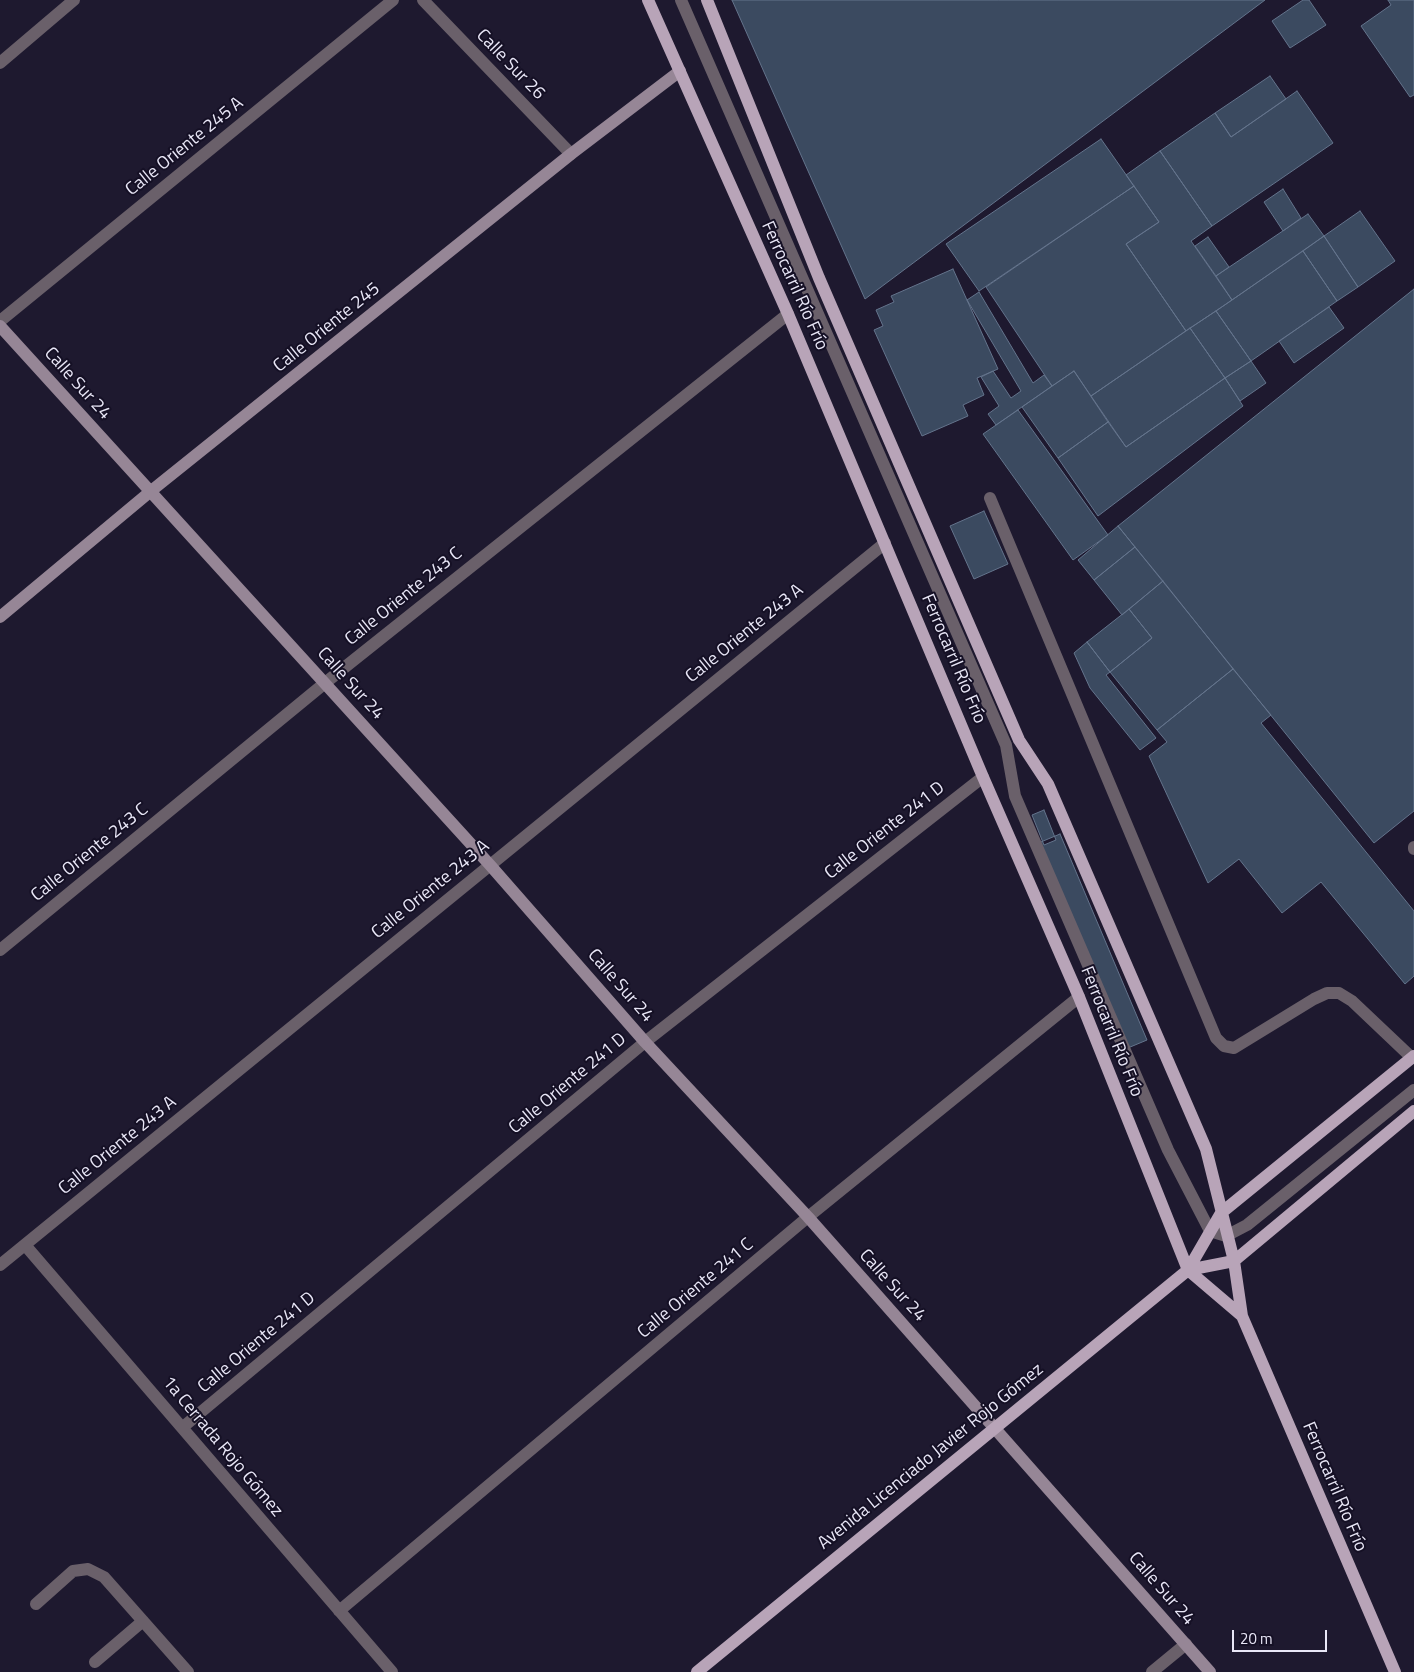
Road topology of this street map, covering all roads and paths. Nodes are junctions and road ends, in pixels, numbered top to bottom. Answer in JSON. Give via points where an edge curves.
{"nodes":[{"id":1,"x":74,"y":0,"type":"edge"},
{"id":2,"x":393,"y":0,"type":"edge"},
{"id":3,"x":423,"y":0,"type":"edge"},
{"id":4,"x":648,"y":0,"type":"edge"},
{"id":5,"x":681,"y":0,"type":"edge"},
{"id":6,"x":707,"y":0,"type":"edge"},
{"id":7,"x":0,"y":63,"type":"edge"},
{"id":8,"x":680,"y":71,"type":"junction"},
{"id":9,"x":571,"y":154,"type":"junction"},
{"id":10,"x":788,"y":314,"type":"junction"},
{"id":11,"x":0,"y":321,"type":"edge"},
{"id":12,"x":0,"y":326,"type":"edge"},
{"id":13,"x":151,"y":492,"type":"junction"},
{"id":14,"x":990,"y":498,"type":"dead end"},
{"id":15,"x":885,"y":543,"type":"junction"},
{"id":16,"x":0,"y":617,"type":"edge"},
{"id":17,"x":325,"y":683,"type":"junction"},
{"id":18,"x":983,"y":777,"type":"junction"},
{"id":19,"x":490,"y":865,"type":"junction"},
{"id":20,"x":0,"y":950,"type":"edge"},
{"id":21,"x":1079,"y":998,"type":"junction"},
{"id":22,"x":646,"y":1042,"type":"junction"},
{"id":23,"x":1413,"y":1057,"type":"edge"},
{"id":24,"x":1414,"y":1090,"type":"edge"},
{"id":25,"x":1414,"y":1111,"type":"edge"},
{"id":26,"x":1220,"y":1213,"type":"junction"},
{"id":27,"x":808,"y":1218,"type":"junction"},
{"id":28,"x":1210,"y":1231,"type":"junction"},
{"id":29,"x":1226,"y":1236,"type":"junction"},
{"id":30,"x":26,"y":1244,"type":"junction"},
{"id":31,"x":1234,"y":1261,"type":"junction"},
{"id":32,"x":0,"y":1265,"type":"edge"},
{"id":33,"x":1188,"y":1270,"type":"junction"},
{"id":34,"x":1242,"y":1316,"type":"junction"},
{"id":35,"x":183,"y":1427,"type":"junction"},
{"id":36,"x":994,"y":1427,"type":"junction"},
{"id":37,"x":36,"y":1604,"type":"dead end"},
{"id":38,"x":339,"y":1611,"type":"junction"},
{"id":39,"x":143,"y":1621,"type":"junction"},
{"id":40,"x":1186,"y":1644,"type":"junction"},
{"id":41,"x":95,"y":1662,"type":"dead end"},
{"id":42,"x":188,"y":1672,"type":"edge"},
{"id":43,"x":392,"y":1672,"type":"edge"},
{"id":44,"x":698,"y":1672,"type":"edge"},
{"id":45,"x":1152,"y":1672,"type":"edge"},
{"id":46,"x":1210,"y":1672,"type":"edge"},
{"id":47,"x":1395,"y":1672,"type":"edge"}],
"edges":[{"from":1,"to":7,"type":"street"},
{"from":2,"to":11,"type":"street","name":"Calle Oriente 245 A"},
{"from":3,"to":9,"type":"street","name":"Calle Sur 26"},
{"from":4,"to":8,"type":"main road","name":"Ferrocarril Río Frío"},
{"from":5,"to":28,"type":"street","via":[[1006,745],[1016,796],[1027,823],[1168,1150]]},
{"from":6,"to":26,"type":"main road","name":"Ferrocarril Río Frío","via":[[819,278],[1003,704],[1019,740],[1048,784],[1206,1149]]},
{"from":8,"to":9,"type":"street","name":"Calle Oriente 245"},
{"from":8,"to":10,"type":"main road","name":"Ferrocarril Río Frío"},
{"from":9,"to":13,"type":"street","name":"Calle Oriente 245"},
{"from":10,"to":15,"type":"main road","name":"Ferrocarril Río Frío"},
{"from":10,"to":17,"type":"street","name":"Calle Oriente 243 C"},
{"from":12,"to":13,"type":"street","name":"Calle Sur 24"},
{"from":13,"to":16,"type":"street","name":"Calle Oriente 245"},
{"from":13,"to":17,"type":"street","name":"Calle Sur 24"},
{"from":14,"to":23,"type":"street","via":[[1216,1038],[1224,1046],[1234,1048],[1314,999],[1327,993],[1339,993]]},
{"from":15,"to":18,"type":"main road","name":"Ferrocarril Río Frío"},
{"from":15,"to":19,"type":"street","name":"Calle Oriente 243 A"},
{"from":17,"to":19,"type":"street","name":"Calle Sur 24"},
{"from":17,"to":20,"type":"street","name":"Calle Oriente 243 C"},
{"from":18,"to":21,"type":"main road","name":"Ferrocarril Río Frío"},
{"from":18,"to":22,"type":"street","name":"Calle Oriente 241 D"},
{"from":19,"to":22,"type":"street","name":"Calle Sur 24"},
{"from":19,"to":30,"type":"street","name":"Calle Oriente 243 A"},
{"from":21,"to":27,"type":"street","name":"Calle Oriente 241 C"},
{"from":21,"to":33,"type":"main road","name":"Ferrocarril Río Frío"},
{"from":22,"to":27,"type":"street","name":"Calle Sur 24"},
{"from":22,"to":35,"type":"street","name":"Calle Oriente 241 D"},
{"from":23,"to":26,"type":"main road","name":"Avenida Licenciado Javier Rojo Gómez"},
{"from":24,"to":29,"type":"street","via":[[1247,1225]]},
{"from":25,"to":31,"type":"main road","name":"Avenida Licenciado Javier Rojo Gómez"},
{"from":26,"to":28,"type":"main road","name":"Avenida Licenciado Javier Rojo Gómez"},
{"from":26,"to":29,"type":"main road","name":"Ferrocarril Río Frío"},
{"from":27,"to":36,"type":"street","name":"Calle Sur 24"},
{"from":27,"to":38,"type":"street","name":"Calle Oriente 241 C"},
{"from":28,"to":29,"type":"street"},
{"from":28,"to":33,"type":"main road","name":"Avenida Licenciado Javier Rojo Gómez"},
{"from":29,"to":31,"type":"main road","name":"Ferrocarril Río Frío"},
{"from":30,"to":32,"type":"street","name":"Calle Oriente 243 A"},
{"from":30,"to":35,"type":"street","name":"1a Cerrada Rojo Gómez"},
{"from":31,"to":33,"type":"main road","name":"Avenida Licenciado Javier Rojo Gómez"},
{"from":31,"to":34,"type":"main road","name":"Ferrocarril Río Frío"},
{"from":33,"to":34,"type":"main road","name":"Ferrocarril Río Frío"},
{"from":33,"to":36,"type":"main road","name":"Avenida Licenciado Javier Rojo Gómez"},
{"from":34,"to":47,"type":"main road","name":"Ferrocarril Río Frío"},
{"from":35,"to":38,"type":"street","name":"1a Cerrada Rojo Gómez"},
{"from":36,"to":40,"type":"street","name":"Calle Sur 24"},
{"from":36,"to":44,"type":"main road","name":"Avenida Licenciado Javier Rojo Gómez"},
{"from":37,"to":39,"type":"street","via":[[73,1572],[88,1569],[104,1577]]},
{"from":38,"to":43,"type":"street","name":"1a Cerrada Rojo Gómez"},
{"from":39,"to":41,"type":"street"},
{"from":39,"to":42,"type":"street"},
{"from":40,"to":45,"type":"street"},
{"from":40,"to":46,"type":"street","name":"Calle Sur 24"}]}
